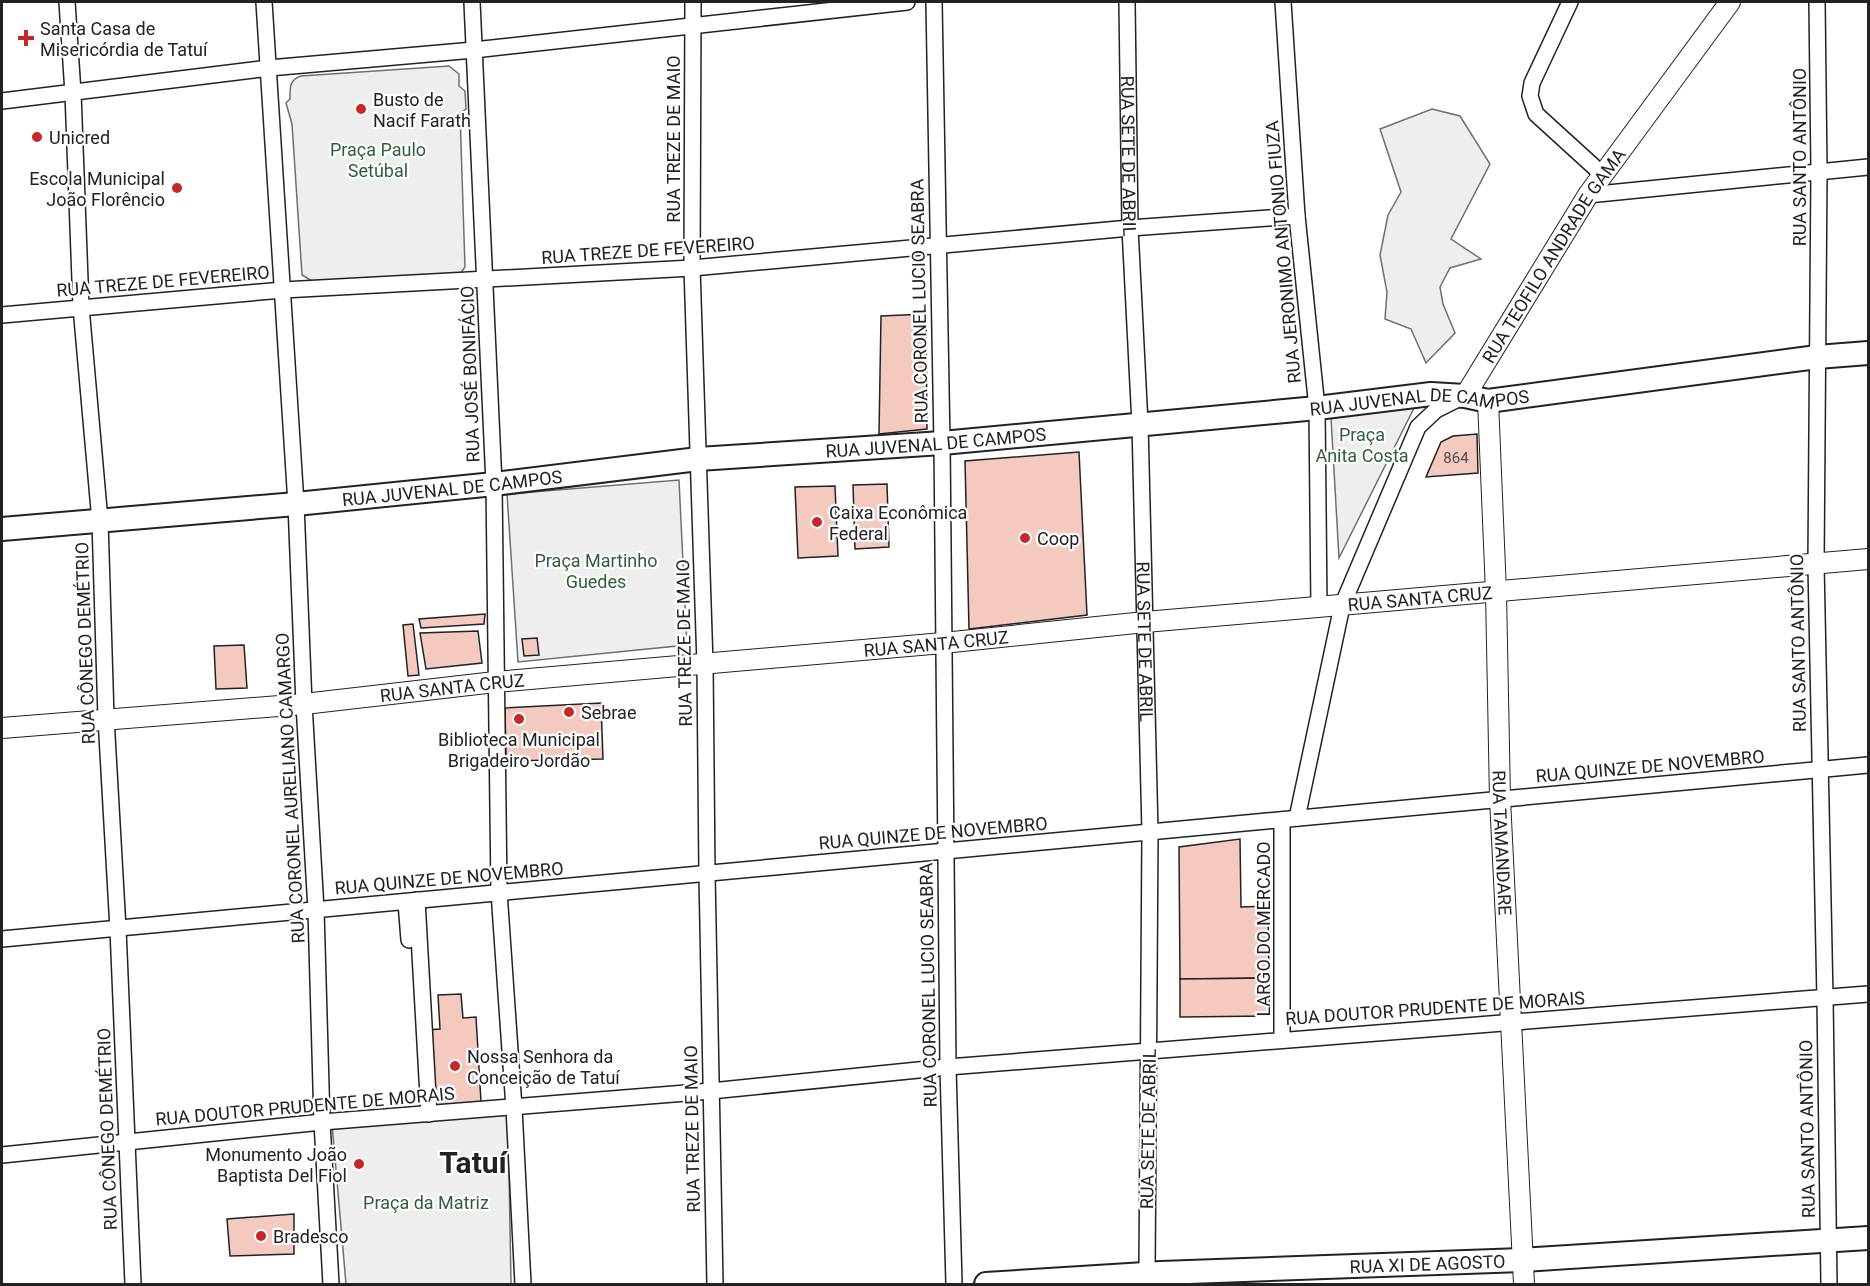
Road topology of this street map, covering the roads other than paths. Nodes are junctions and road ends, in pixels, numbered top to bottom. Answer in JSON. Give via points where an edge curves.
{"nodes":[{"id":1,"x":67,"y":2,"type":"edge"},
{"id":2,"x":264,"y":2,"type":"edge"},
{"id":3,"x":472,"y":2,"type":"edge"},
{"id":4,"x":693,"y":2,"type":"edge"},
{"id":5,"x":907,"y":2,"type":"edge"},
{"id":6,"x":934,"y":2,"type":"edge"},
{"id":7,"x":1127,"y":2,"type":"edge"},
{"id":8,"x":1282,"y":2,"type":"edge"},
{"id":9,"x":1570,"y":2,"type":"edge"},
{"id":10,"x":1730,"y":2,"type":"edge"},
{"id":11,"x":1817,"y":2,"type":"edge"},
{"id":12,"x":694,"y":26,"type":"junction"},
{"id":13,"x":474,"y":50,"type":"junction"},
{"id":14,"x":269,"y":68,"type":"junction"},
{"id":15,"x":73,"y":93,"type":"junction"},
{"id":16,"x":2,"y":101,"type":"edge"},
{"id":17,"x":1869,"y":167,"type":"edge"},
{"id":18,"x":1819,"y":170,"type":"junction"},
{"id":19,"x":1603,"y":175,"type":"junction"},
{"id":20,"x":1588,"y":195,"type":"junction"},
{"id":21,"x":1297,"y":216,"type":"junction"},
{"id":22,"x":1130,"y":228,"type":"junction"},
{"id":23,"x":937,"y":246,"type":"junction"},
{"id":24,"x":692,"y":268,"type":"junction"},
{"id":25,"x":485,"y":279,"type":"junction"},
{"id":26,"x":284,"y":290,"type":"junction"},
{"id":27,"x":81,"y":307,"type":"junction"},
{"id":28,"x":2,"y":315,"type":"edge"},
{"id":29,"x":1869,"y":353,"type":"edge"},
{"id":30,"x":1817,"y":357,"type":"junction"},
{"id":31,"x":1465,"y":396,"type":"junction"},
{"id":32,"x":1488,"y":401,"type":"junction"},
{"id":33,"x":1317,"y":408,"type":"junction"},
{"id":34,"x":1140,"y":424,"type":"junction"},
{"id":35,"x":942,"y":443,"type":"junction"},
{"id":36,"x":698,"y":459,"type":"junction"},
{"id":37,"x":494,"y":484,"type":"junction"},
{"id":38,"x":296,"y":504,"type":"junction"},
{"id":39,"x":100,"y":521,"type":"junction"},
{"id":40,"x":2,"y":529,"type":"edge"},
{"id":41,"x":1869,"y":559,"type":"edge"},
{"id":42,"x":1816,"y":565,"type":"junction"},
{"id":43,"x":1496,"y":592,"type":"junction"},
{"id":44,"x":1342,"y":606,"type":"junction"},
{"id":45,"x":1319,"y":608,"type":"junction"},
{"id":46,"x":1145,"y":622,"type":"junction"},
{"id":47,"x":943,"y":643,"type":"junction"},
{"id":48,"x":705,"y":664,"type":"junction"},
{"id":49,"x":495,"y":682,"type":"junction"},
{"id":50,"x":304,"y":704,"type":"junction"},
{"id":51,"x":106,"y":718,"type":"junction"},
{"id":52,"x":2,"y":728,"type":"edge"},
{"id":53,"x":1869,"y":765,"type":"edge"},
{"id":54,"x":1819,"y":770,"type":"junction"},
{"id":55,"x":1500,"y":800,"type":"junction"},
{"id":56,"x":1290,"y":819,"type":"junction"},
{"id":57,"x":1150,"y":832,"type":"junction"},
{"id":58,"x":946,"y":851,"type":"junction"},
{"id":59,"x":707,"y":874,"type":"junction"},
{"id":60,"x":499,"y":892,"type":"junction"},
{"id":61,"x":411,"y":901,"type":"junction"},
{"id":62,"x":316,"y":910,"type":"junction"},
{"id":63,"x":118,"y":928,"type":"junction"},
{"id":64,"x":2,"y":939,"type":"edge"},
{"id":65,"x":1869,"y":994,"type":"edge"},
{"id":66,"x":1825,"y":998,"type":"junction"},
{"id":67,"x":1512,"y":1022,"type":"junction"},
{"id":68,"x":1282,"y":1039,"type":"junction"},
{"id":69,"x":1149,"y":1052,"type":"junction"},
{"id":70,"x":948,"y":1067,"type":"junction"},
{"id":71,"x":711,"y":1091,"type":"junction"},
{"id":72,"x":514,"y":1108,"type":"junction"},
{"id":73,"x":424,"y":1114,"type":"junction"},
{"id":74,"x":322,"y":1122,"type":"junction"},
{"id":75,"x":126,"y":1142,"type":"junction"},
{"id":76,"x":2,"y":1155,"type":"edge"},
{"id":77,"x":1869,"y":1238,"type":"edge"},
{"id":78,"x":1827,"y":1240,"type":"junction"},
{"id":79,"x":1522,"y":1260,"type":"junction"},
{"id":80,"x":1147,"y":1279,"type":"edge"},
{"id":81,"x":133,"y":1284,"type":"edge"},
{"id":82,"x":331,"y":1284,"type":"edge"},
{"id":83,"x":523,"y":1284,"type":"edge"},
{"id":84,"x":716,"y":1284,"type":"edge"},
{"id":85,"x":954,"y":1284,"type":"edge"},
{"id":86,"x":986,"y":1284,"type":"edge"},
{"id":87,"x":1524,"y":1284,"type":"edge"},
{"id":88,"x":1828,"y":1284,"type":"edge"}],
"edges":[{"from":1,"to":15,"type":"street","name":"RUA CÔNEGO DEMÉTRIO"},
{"from":2,"to":14,"type":"street"},
{"from":3,"to":13,"type":"street","name":"RUA JOSÉ BONIFÁCIO"},
{"from":4,"to":12,"type":"street","name":"RUA TREZE DE MAIO"},
{"from":5,"to":12,"type":"street"},
{"from":6,"to":23,"type":"street","name":"RUA CORONEL LUCIO SEABRA"},
{"from":7,"to":22,"type":"street","name":"RUA SETE DE ABRIL"},
{"from":8,"to":21,"type":"street","name":"RUA JERONIMO ANTONIO FIUZA"},
{"from":9,"to":19,"type":"street","via":[[1532,83],[1530,96],[1536,114]]},
{"from":10,"to":19,"type":"main road","name":"RUA TEOFILO ANDRADE GAMA"},
{"from":11,"to":18,"type":"street","name":"RUA SANTO ANTÔNIO"},
{"from":12,"to":13,"type":"street"},
{"from":12,"to":24,"type":"street","name":"RUA TREZE DE MAIO"},
{"from":13,"to":14,"type":"street"},
{"from":13,"to":25,"type":"street","name":"RUA JOSÉ BONIFÁCIO"},
{"from":14,"to":15,"type":"street"},
{"from":14,"to":26,"type":"street"},
{"from":15,"to":16,"type":"street"},
{"from":15,"to":27,"type":"street","name":"RUA CÔNEGO DEMÉTRIO"},
{"from":17,"to":18,"type":"street"},
{"from":18,"to":20,"type":"street"},
{"from":18,"to":30,"type":"street","name":"RUA SANTO ANTÔNIO"},
{"from":19,"to":20,"type":"main road","name":"RUA TEOFILO ANDRADE GAMA"},
{"from":20,"to":31,"type":"main road","name":"RUA TEOFILO ANDRADE GAMA"},
{"from":21,"to":22,"type":"street","name":"RUA TREZE DE FEVEREIRO"},
{"from":21,"to":33,"type":"street","name":"RUA JERONIMO ANTONIO FIUZA"},
{"from":22,"to":23,"type":"street","name":"RUA TREZE DE FEVEREIRO"},
{"from":22,"to":34,"type":"street","name":"RUA SETE DE ABRIL"},
{"from":23,"to":24,"type":"street","name":"RUA TREZE DE FEVEREIRO"},
{"from":23,"to":35,"type":"street","name":"RUA CORONEL LUCIO SEABRA"},
{"from":24,"to":25,"type":"street","name":"RUA TREZE DE FEVEREIRO"},
{"from":24,"to":36,"type":"street","name":"RUA TREZE DE MAIO"},
{"from":25,"to":26,"type":"street","name":"RUA TREZE DE FEVEREIRO"},
{"from":25,"to":37,"type":"street","name":"RUA JOSÉ BONIFÁCIO"},
{"from":26,"to":27,"type":"street","name":"RUA TREZE DE FEVEREIRO"},
{"from":26,"to":38,"type":"street","name":"RUA CORONEL AURELIANO CAMARGO"},
{"from":27,"to":28,"type":"street","name":"RUA TREZE DE FEVEREIRO"},
{"from":27,"to":39,"type":"street","name":"RUA CÔNEGO DEMÉTRIO"},
{"from":29,"to":30,"type":"main road","name":"RUA JUVENAL DE CAMPOS"},
{"from":30,"to":32,"type":"main road","name":"RUA JUVENAL DE CAMPOS"},
{"from":30,"to":42,"type":"street","name":"RUA SANTO ANTÔNIO"},
{"from":31,"to":32,"type":"main road","name":"RUA JUVENAL DE CAMPOS"},
{"from":31,"to":33,"type":"main road","name":"RUA JUVENAL DE CAMPOS","via":[[1431,394]]},
{"from":31,"to":44,"type":"street","via":[[1436,410],[1418,427]]},
{"from":32,"to":43,"type":"main road","name":"RUA TAMANDARE"},
{"from":33,"to":34,"type":"main road","name":"RUA JUVENAL DE CAMPOS"},
{"from":33,"to":45,"type":"street","name":"RUA JERONIMO ANTONIO FIUZA"},
{"from":34,"to":35,"type":"main road","name":"RUA JUVENAL DE CAMPOS"},
{"from":34,"to":46,"type":"street","name":"RUA SETE DE ABRIL"},
{"from":35,"to":36,"type":"main road","name":"RUA JUVENAL DE CAMPOS"},
{"from":35,"to":47,"type":"street","name":"RUA CORONEL LUCIO SEABRA"},
{"from":36,"to":37,"type":"main road","name":"RUA JUVENAL DE CAMPOS"},
{"from":36,"to":48,"type":"street","name":"RUA TREZE DE MAIO"},
{"from":37,"to":38,"type":"main road","name":"RUA JUVENAL DE CAMPOS"},
{"from":37,"to":49,"type":"street","name":"RUA JOSÉ BONIFÁCIO"},
{"from":38,"to":39,"type":"main road","name":"RUA JUVENAL DE CAMPOS"},
{"from":38,"to":50,"type":"street","name":"RUA CORONEL AURELIANO CAMARGO"},
{"from":39,"to":40,"type":"main road","name":"RUA JUVENAL DE CAMPOS"},
{"from":39,"to":51,"type":"street","name":"RUA CÔNEGO DEMÉTRIO"},
{"from":41,"to":42,"type":"main road","name":"RUA SANTA CRUZ"},
{"from":42,"to":43,"type":"main road","name":"RUA SANTA CRUZ"},
{"from":42,"to":54,"type":"street","name":"RUA SANTO ANTÔNIO"},
{"from":43,"to":44,"type":"main road","name":"RUA SANTA CRUZ"},
{"from":43,"to":55,"type":"main road","name":"RUA TAMANDARE"},
{"from":44,"to":45,"type":"main road","name":"RUA SANTA CRUZ"},
{"from":44,"to":56,"type":"street"},
{"from":45,"to":46,"type":"main road","name":"RUA SANTA CRUZ"},
{"from":46,"to":47,"type":"main road","name":"RUA SANTA CRUZ"},
{"from":46,"to":57,"type":"street","name":"RUA SETE DE ABRIL"},
{"from":47,"to":48,"type":"main road","name":"RUA SANTA CRUZ"},
{"from":47,"to":58,"type":"street","name":"RUA CORONEL LUCIO SEABRA"},
{"from":48,"to":49,"type":"main road","name":"RUA SANTA CRUZ"},
{"from":48,"to":59,"type":"street","name":"RUA TREZE DE MAIO"},
{"from":49,"to":50,"type":"main road","name":"RUA SANTA CRUZ"},
{"from":49,"to":60,"type":"street","name":"RUA JOSÉ BONIFÁCIO"},
{"from":50,"to":51,"type":"main road","name":"RUA SANTA CRUZ"},
{"from":50,"to":62,"type":"street","name":"RUA CORONEL AURELIANO CAMARGO"},
{"from":51,"to":52,"type":"main road","name":"RUA SANTA CRUZ"},
{"from":51,"to":63,"type":"street","name":"RUA CÔNEGO DEMÉTRIO"},
{"from":53,"to":54,"type":"street","name":"RUA QUINZE DE NOVEMBRO"},
{"from":54,"to":55,"type":"street","name":"RUA QUINZE DE NOVEMBRO"},
{"from":54,"to":66,"type":"street","name":"RUA SANTO ANTÔNIO"},
{"from":55,"to":56,"type":"street","name":"RUA QUINZE DE NOVEMBRO"},
{"from":55,"to":67,"type":"main road","name":"RUA TAMANDARE"},
{"from":56,"to":57,"type":"street","name":"RUA QUINZE DE NOVEMBRO"},
{"from":56,"to":68,"type":"street","name":"LARGO DO MERCADO"},
{"from":57,"to":58,"type":"street","name":"RUA QUINZE DE NOVEMBRO"},
{"from":57,"to":69,"type":"street","name":"RUA SETE DE ABRIL"},
{"from":58,"to":59,"type":"street","name":"RUA QUINZE DE NOVEMBRO"},
{"from":58,"to":70,"type":"street","name":"RUA CORONEL LUCIO SEABRA"},
{"from":59,"to":60,"type":"street","name":"RUA QUINZE DE NOVEMBRO"},
{"from":59,"to":71,"type":"street","name":"RUA TREZE DE MAIO"},
{"from":60,"to":61,"type":"street","name":"RUA QUINZE DE NOVEMBRO"},
{"from":60,"to":72,"type":"street","name":"RUA JOSÉ BONIFÁCIO"},
{"from":61,"to":62,"type":"street","name":"RUA QUINZE DE NOVEMBRO"},
{"from":61,"to":73,"type":"street"},
{"from":62,"to":63,"type":"street","name":"RUA QUINZE DE NOVEMBRO"},
{"from":62,"to":74,"type":"street","name":"RUA CORONEL AURELIANO CAMARGO"},
{"from":63,"to":64,"type":"street","name":"RUA QUINZE DE NOVEMBRO"},
{"from":63,"to":75,"type":"street","name":"RUA CÔNEGO DEMÉTRIO"},
{"from":65,"to":66,"type":"street","name":"RUA DOUTOR PRUDENTE DE MORAIS"},
{"from":66,"to":67,"type":"street","name":"RUA DOUTOR PRUDENTE DE MORAIS"},
{"from":66,"to":78,"type":"street","name":"RUA SANTO ANTÔNIO"},
{"from":67,"to":68,"type":"street","name":"RUA DOUTOR PRUDENTE DE MORAIS"},
{"from":67,"to":79,"type":"main road","name":"RUA TAMANDARE"},
{"from":68,"to":69,"type":"street","name":"RUA DOUTOR PRUDENTE DE MORAIS"},
{"from":69,"to":70,"type":"street","name":"RUA DOUTOR PRUDENTE DE MORAIS"},
{"from":69,"to":80,"type":"street","name":"RUA SETE DE ABRIL"},
{"from":70,"to":71,"type":"street","name":"RUA DOUTOR PRUDENTE DE MORAIS"},
{"from":70,"to":85,"type":"street","name":"RUA CORONEL LUCIO SEABRA"},
{"from":71,"to":72,"type":"street","name":"RUA DOUTOR PRUDENTE DE MORAIS"},
{"from":71,"to":84,"type":"street","name":"RUA TREZE DE MAIO"},
{"from":72,"to":73,"type":"street","name":"RUA DOUTOR PRUDENTE DE MORAIS"},
{"from":72,"to":83,"type":"street","name":"RUA JOSÉ BONIFÁCIO"},
{"from":73,"to":74,"type":"street","name":"RUA DOUTOR PRUDENTE DE MORAIS"},
{"from":74,"to":75,"type":"street","name":"RUA DOUTOR PRUDENTE DE MORAIS"},
{"from":74,"to":82,"type":"street","name":"RUA CORONEL AURELIANO CAMARGO"},
{"from":75,"to":76,"type":"street","name":"RUA DOUTOR PRUDENTE DE MORAIS"},
{"from":75,"to":81,"type":"street","name":"RUA CÔNEGO DEMÉTRIO"},
{"from":77,"to":78,"type":"main road","name":"RUA XI DE AGOSTO"},
{"from":78,"to":79,"type":"main road","name":"RUA XI DE AGOSTO"},
{"from":78,"to":88,"type":"street","name":"RUA SANTO ANTÔNIO"},
{"from":79,"to":80,"type":"main road","name":"RUA XI DE AGOSTO"},
{"from":79,"to":87,"type":"main road","name":"RUA TAMANDARE"},
{"from":80,"to":86,"type":"main road","name":"RUA XI DE AGOSTO"}]}
